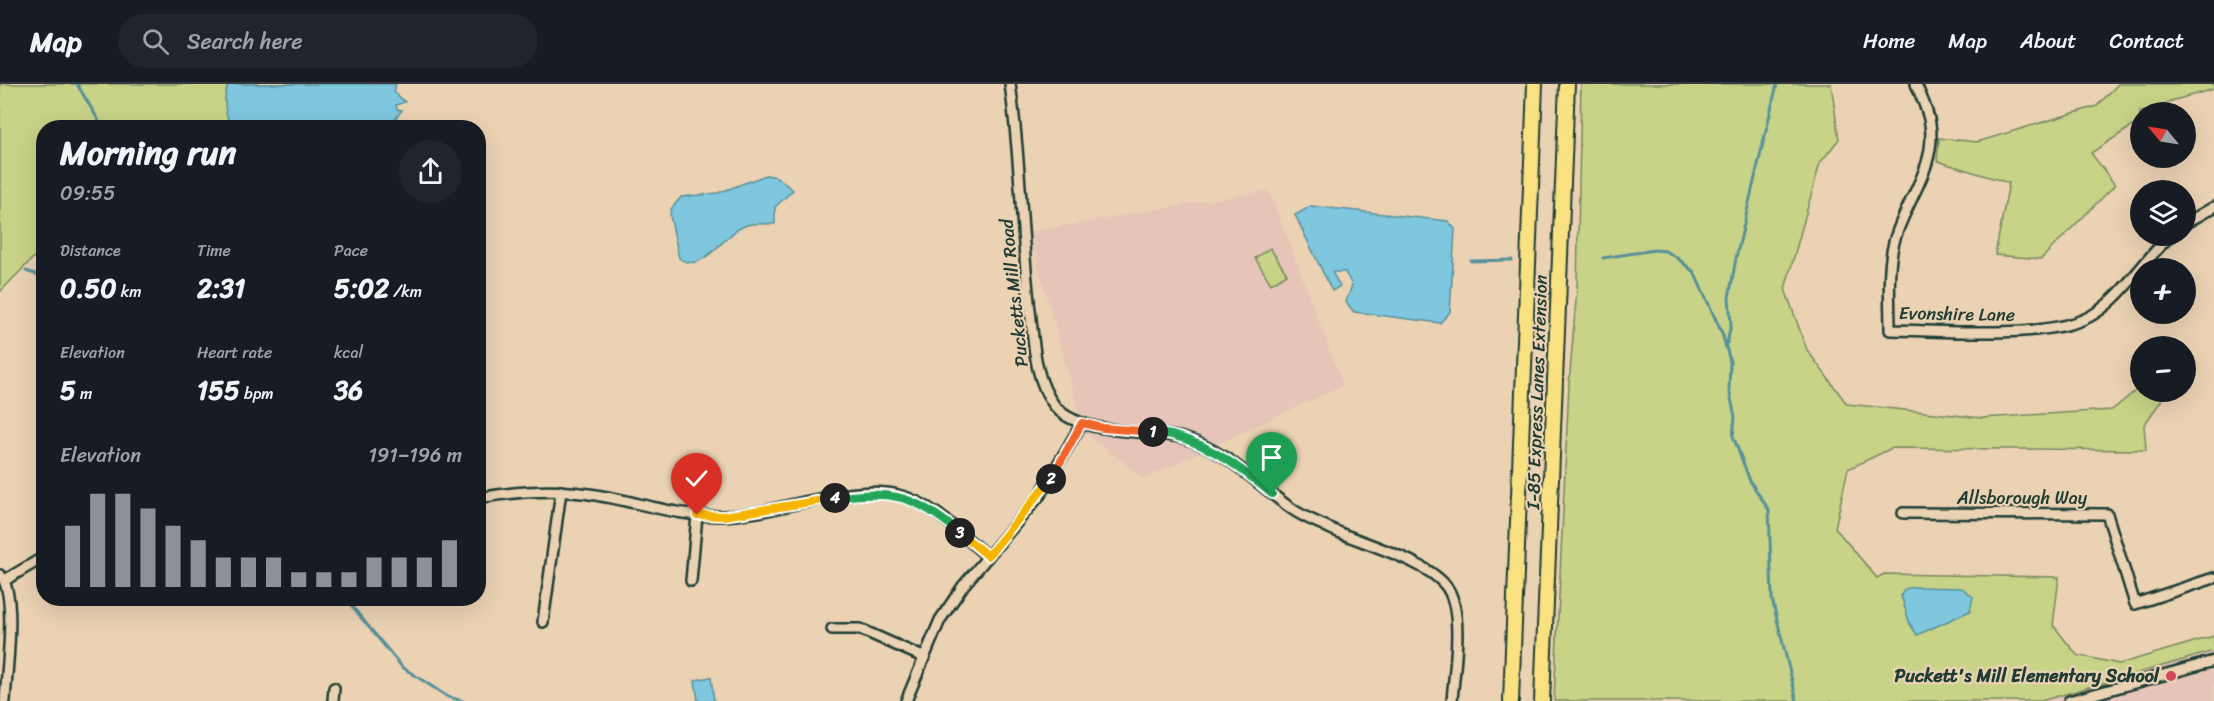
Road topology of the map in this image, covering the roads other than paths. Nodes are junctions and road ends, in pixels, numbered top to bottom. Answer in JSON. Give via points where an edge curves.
{"nodes":[{"id":1,"x":1010,"y":84,"type":"edge"},
{"id":2,"x":1535,"y":84,"type":"edge"},
{"id":3,"x":1567,"y":84,"type":"edge"},
{"id":4,"x":1916,"y":84,"type":"edge"},
{"id":5,"x":2214,"y":207,"type":"edge"},
{"id":6,"x":2196,"y":217,"type":"edge"},
{"id":7,"x":2161,"y":246,"type":"edge"},
{"id":8,"x":1082,"y":423,"type":"junction"},
{"id":9,"x":561,"y":491,"type":"junction"},
{"id":10,"x":486,"y":496,"type":"edge"},
{"id":11,"x":1903,"y":513,"type":"dead end"},
{"id":12,"x":697,"y":515,"type":"junction"},
{"id":13,"x":988,"y":556,"type":"junction"},
{"id":14,"x":36,"y":561,"type":"edge"},
{"id":15,"x":2,"y":578,"type":"edge"},
{"id":16,"x":2214,"y":578,"type":"edge"},
{"id":17,"x":691,"y":581,"type":"dead end"},
{"id":18,"x":543,"y":622,"type":"dead end"},
{"id":19,"x":832,"y":629,"type":"dead end"},
{"id":20,"x":923,"y":657,"type":"junction"},
{"id":21,"x":2214,"y":661,"type":"edge"},
{"id":22,"x":334,"y":688,"type":"dead end"},
{"id":23,"x":909,"y":700,"type":"edge"},
{"id":24,"x":5,"y":701,"type":"edge"},
{"id":25,"x":333,"y":701,"type":"edge"},
{"id":26,"x":1452,"y":701,"type":"edge"},
{"id":27,"x":1511,"y":701,"type":"edge"},
{"id":28,"x":1542,"y":701,"type":"edge"},
{"id":29,"x":2069,"y":701,"type":"edge"}],
"edges":[{"from":1,"to":8,"type":"street","name":"Pucketts Mill Road","via":[[1036,362],[1047,394],[1058,410]]},
{"from":2,"to":27,"type":"highway","name":"I-85 Express Lanes Extension"},
{"from":3,"to":28,"type":"highway","name":"I-85 Express Lanes Extension"},
{"from":4,"to":7,"type":"street","name":"Evonshire Lane","via":[[1930,122],[1931,144],[1923,175],[1894,243],[1890,330],[2043,331],[2072,326],[2107,304]]},
{"from":5,"to":6,"type":"street"},
{"from":8,"to":13,"type":"street","via":[[1041,495]]},
{"from":8,"to":26,"type":"street","name":"Pucketts Mill Road","via":[[1163,433],[1216,451],[1294,511],[1428,570],[1449,591],[1455,607]]},
{"from":9,"to":10,"type":"street","via":[[520,490]]},
{"from":9,"to":12,"type":"street"},
{"from":9,"to":18,"type":"street"},
{"from":11,"to":16,"type":"street","name":"Allsborough Way","via":[[2107,514],[2135,604]]},
{"from":12,"to":13,"type":"street","via":[[724,516],[869,492],[900,495],[934,511]]},
{"from":12,"to":17,"type":"street"},
{"from":13,"to":20,"type":"street","via":[[940,620]]},
{"from":14,"to":15,"type":"street"},
{"from":15,"to":24,"type":"street","via":[[11,597]]},
{"from":19,"to":20,"type":"street","via":[[860,629]]},
{"from":20,"to":23,"type":"street"},
{"from":21,"to":29,"type":"street"},
{"from":22,"to":25,"type":"street"}]}
